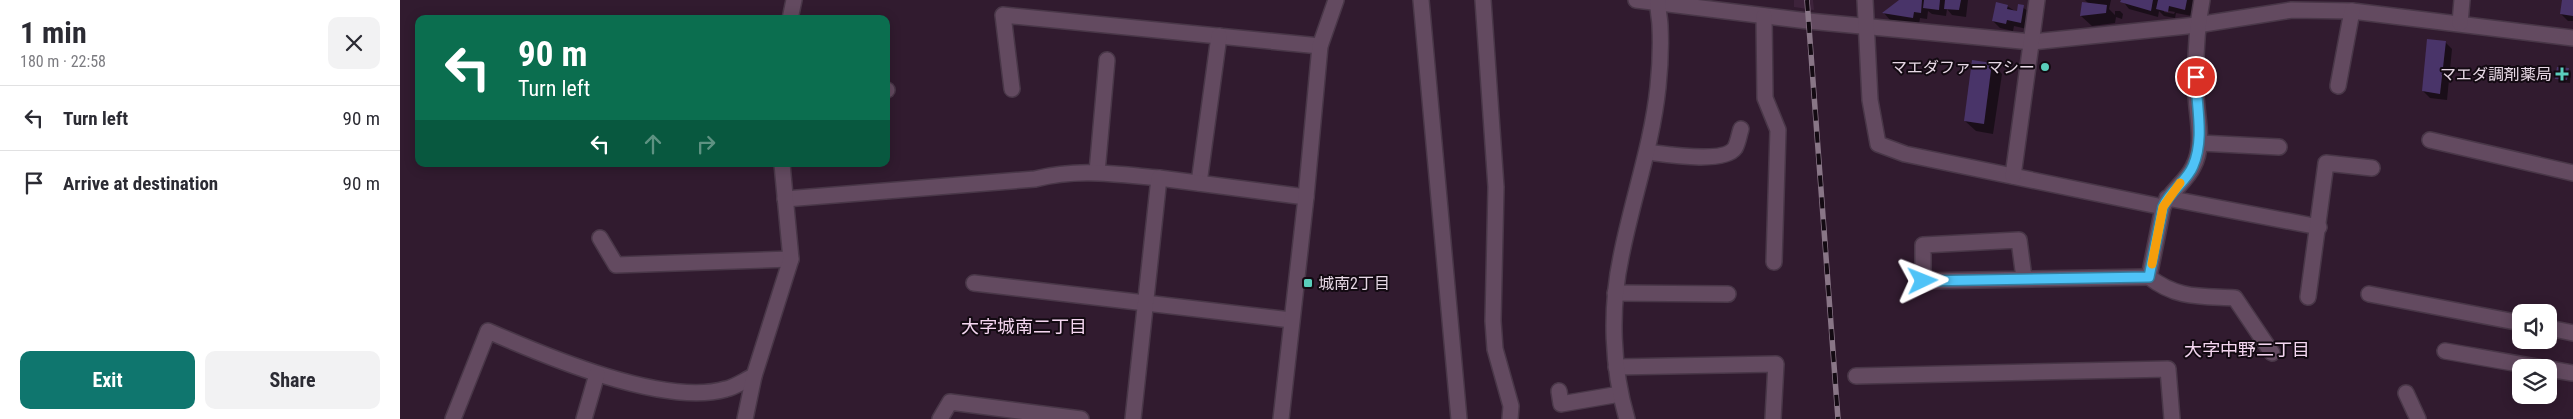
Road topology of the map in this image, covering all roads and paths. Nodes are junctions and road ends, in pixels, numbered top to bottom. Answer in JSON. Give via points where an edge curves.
{"nodes":[{"id":1,"x":794,"y":0,"type":"edge"},
{"id":2,"x":1336,"y":0,"type":"edge"},
{"id":3,"x":1421,"y":0,"type":"edge"},
{"id":4,"x":1483,"y":0,"type":"edge"},
{"id":5,"x":1636,"y":0,"type":"edge"},
{"id":6,"x":1865,"y":0,"type":"edge"},
{"id":7,"x":2037,"y":0,"type":"edge"},
{"id":8,"x":2202,"y":0,"type":"edge"},
{"id":9,"x":2462,"y":0,"type":"edge"},
{"id":10,"x":1658,"y":2,"type":"edge"},
{"id":11,"x":2293,"y":5,"type":"edge"},
{"id":12,"x":2352,"y":11,"type":"junction"},
{"id":13,"x":791,"y":15,"type":"edge"},
{"id":14,"x":1764,"y":16,"type":"junction"},
{"id":15,"x":2460,"y":23,"type":"junction"},
{"id":16,"x":1865,"y":25,"type":"junction"},
{"id":17,"x":2197,"y":25,"type":"junction"},
{"id":18,"x":1218,"y":36,"type":"junction"},
{"id":19,"x":2573,"y":38,"type":"edge"},
{"id":20,"x":2032,"y":42,"type":"junction"},
{"id":21,"x":1320,"y":46,"type":"junction"},
{"id":22,"x":1107,"y":60,"type":"dead end"},
{"id":23,"x":2338,"y":86,"type":"dead end"},
{"id":24,"x":1012,"y":89,"type":"dead end"},
{"id":25,"x":1741,"y":129,"type":"dead end"},
{"id":26,"x":2430,"y":140,"type":"dead end"},
{"id":27,"x":2200,"y":143,"type":"junction"},
{"id":28,"x":2279,"y":148,"type":"dead end"},
{"id":29,"x":1647,"y":152,"type":"junction"},
{"id":30,"x":782,"y":167,"type":"edge"},
{"id":31,"x":2372,"y":168,"type":"dead end"},
{"id":32,"x":1097,"y":172,"type":"junction"},
{"id":33,"x":2573,"y":173,"type":"edge"},
{"id":34,"x":2013,"y":176,"type":"junction"},
{"id":35,"x":1159,"y":178,"type":"junction"},
{"id":36,"x":1199,"y":183,"type":"junction"},
{"id":37,"x":1306,"y":197,"type":"junction"},
{"id":38,"x":785,"y":199,"type":"junction"},
{"id":39,"x":2165,"y":202,"type":"junction"},
{"id":40,"x":2319,"y":227,"type":"junction"},
{"id":41,"x":600,"y":238,"type":"dead end"},
{"id":42,"x":791,"y":259,"type":"junction"},
{"id":43,"x":1774,"y":262,"type":"dead end"},
{"id":44,"x":2149,"y":277,"type":"junction"},
{"id":45,"x":2024,"y":278,"type":"junction"},
{"id":46,"x":974,"y":283,"type":"dead end"},
{"id":47,"x":1616,"y":293,"type":"junction"},
{"id":48,"x":1728,"y":294,"type":"dead end"},
{"id":49,"x":2369,"y":294,"type":"dead end"},
{"id":50,"x":2308,"y":297,"type":"dead end"},
{"id":51,"x":1145,"y":303,"type":"junction"},
{"id":52,"x":1291,"y":320,"type":"junction"},
{"id":53,"x":2512,"y":321,"type":"edge"},
{"id":54,"x":2557,"y":330,"type":"edge"},
{"id":55,"x":2573,"y":333,"type":"edge"},
{"id":56,"x":2445,"y":351,"type":"dead end"},
{"id":57,"x":2272,"y":353,"type":"dead end"},
{"id":58,"x":2512,"y":363,"type":"edge"},
{"id":59,"x":1616,"y":367,"type":"junction"},
{"id":60,"x":2557,"y":370,"type":"edge"},
{"id":61,"x":2573,"y":373,"type":"edge"},
{"id":62,"x":597,"y":374,"type":"junction"},
{"id":63,"x":754,"y":376,"type":"junction"},
{"id":64,"x":1856,"y":376,"type":"dead end"},
{"id":65,"x":1558,"y":391,"type":"dead end"},
{"id":66,"x":2406,"y":393,"type":"dead end"},
{"id":67,"x":1620,"y":394,"type":"junction"},
{"id":68,"x":453,"y":419,"type":"edge"},
{"id":69,"x":584,"y":419,"type":"edge"},
{"id":70,"x":745,"y":419,"type":"edge"},
{"id":71,"x":940,"y":419,"type":"edge"},
{"id":72,"x":1081,"y":419,"type":"edge"},
{"id":73,"x":1133,"y":419,"type":"edge"},
{"id":74,"x":1281,"y":419,"type":"edge"},
{"id":75,"x":1458,"y":419,"type":"edge"},
{"id":76,"x":1510,"y":419,"type":"edge"},
{"id":77,"x":1628,"y":419,"type":"edge"},
{"id":78,"x":1773,"y":419,"type":"edge"},
{"id":79,"x":2172,"y":419,"type":"edge"},
{"id":80,"x":2418,"y":419,"type":"edge"}],
"edges":[{"from":1,"to":13,"type":"street"},
{"from":2,"to":21,"type":"street"},
{"from":3,"to":75,"type":"street"},
{"from":4,"to":76,"type":"street","via":[[1496,187],[1493,321],[1496,349],[1511,406]]},
{"from":5,"to":10,"type":"street"},
{"from":6,"to":16,"type":"street"},
{"from":7,"to":20,"type":"street"},
{"from":8,"to":17,"type":"street"},
{"from":9,"to":15,"type":"street"},
{"from":10,"to":14,"type":"street"},
{"from":10,"to":29,"type":"street","via":[[1658,87]]},
{"from":11,"to":12,"type":"street"},
{"from":11,"to":17,"type":"street"},
{"from":12,"to":15,"type":"street"},
{"from":12,"to":23,"type":"street"},
{"from":14,"to":16,"type":"street"},
{"from":14,"to":43,"type":"street","via":[[1765,98],[1778,130]]},
{"from":15,"to":19,"type":"street"},
{"from":16,"to":20,"type":"street"},
{"from":16,"to":34,"type":"street","via":[[1870,100],[1878,144],[1905,154]]},
{"from":17,"to":20,"type":"street"},
{"from":17,"to":27,"type":"street","via":[[2196,94]]},
{"from":18,"to":21,"type":"street"},
{"from":18,"to":24,"type":"street","via":[[1003,16]]},
{"from":18,"to":36,"type":"street"},
{"from":20,"to":34,"type":"street"},
{"from":21,"to":37,"type":"street"},
{"from":22,"to":32,"type":"street"},
{"from":25,"to":29,"type":"street","via":[[1735,149],[1726,154],[1710,157]]},
{"from":26,"to":33,"type":"street"},
{"from":27,"to":28,"type":"street"},
{"from":27,"to":39,"type":"street","via":[[2193,167]]},
{"from":29,"to":47,"type":"street","via":[[1620,258]]},
{"from":30,"to":38,"type":"street"},
{"from":31,"to":40,"type":"street","via":[[2326,163]]},
{"from":32,"to":35,"type":"street"},
{"from":32,"to":38,"type":"street","via":[[1061,172],[1035,179]]},
{"from":34,"to":39,"type":"street"},
{"from":35,"to":36,"type":"street"},
{"from":35,"to":51,"type":"street"},
{"from":36,"to":37,"type":"street"},
{"from":37,"to":52,"type":"street"},
{"from":38,"to":42,"type":"street"},
{"from":39,"to":40,"type":"street"},
{"from":39,"to":44,"type":"street"},
{"from":40,"to":50,"type":"street"},
{"from":41,"to":42,"type":"street","via":[[616,265]]},
{"from":42,"to":63,"type":"street"},
{"from":44,"to":45,"type":"street"},
{"from":44,"to":57,"type":"street","via":[[2162,287],[2184,296],[2234,298]]},
{"from":45,"to":45,"type":"street","via":[[1923,281],[1923,245],[2019,240]]},
{"from":46,"to":51,"type":"street"},
{"from":47,"to":48,"type":"street"},
{"from":47,"to":59,"type":"street"},
{"from":49,"to":53,"type":"street"},
{"from":51,"to":52,"type":"street"},
{"from":51,"to":73,"type":"street"},
{"from":52,"to":74,"type":"street"},
{"from":54,"to":55,"type":"street"},
{"from":56,"to":58,"type":"street"},
{"from":59,"to":67,"type":"street"},
{"from":59,"to":78,"type":"street","via":[[1776,364]]},
{"from":60,"to":61,"type":"street"},
{"from":62,"to":63,"type":"street","via":[[665,390],[700,393],[726,389]]},
{"from":62,"to":68,"type":"street","via":[[488,330]]},
{"from":62,"to":69,"type":"street"},
{"from":63,"to":70,"type":"street"},
{"from":64,"to":79,"type":"street","via":[[2168,369]]},
{"from":65,"to":67,"type":"street","via":[[1561,404]]},
{"from":66,"to":80,"type":"street"},
{"from":67,"to":77,"type":"street"},
{"from":71,"to":72,"type":"street","via":[[950,402]]}]}
